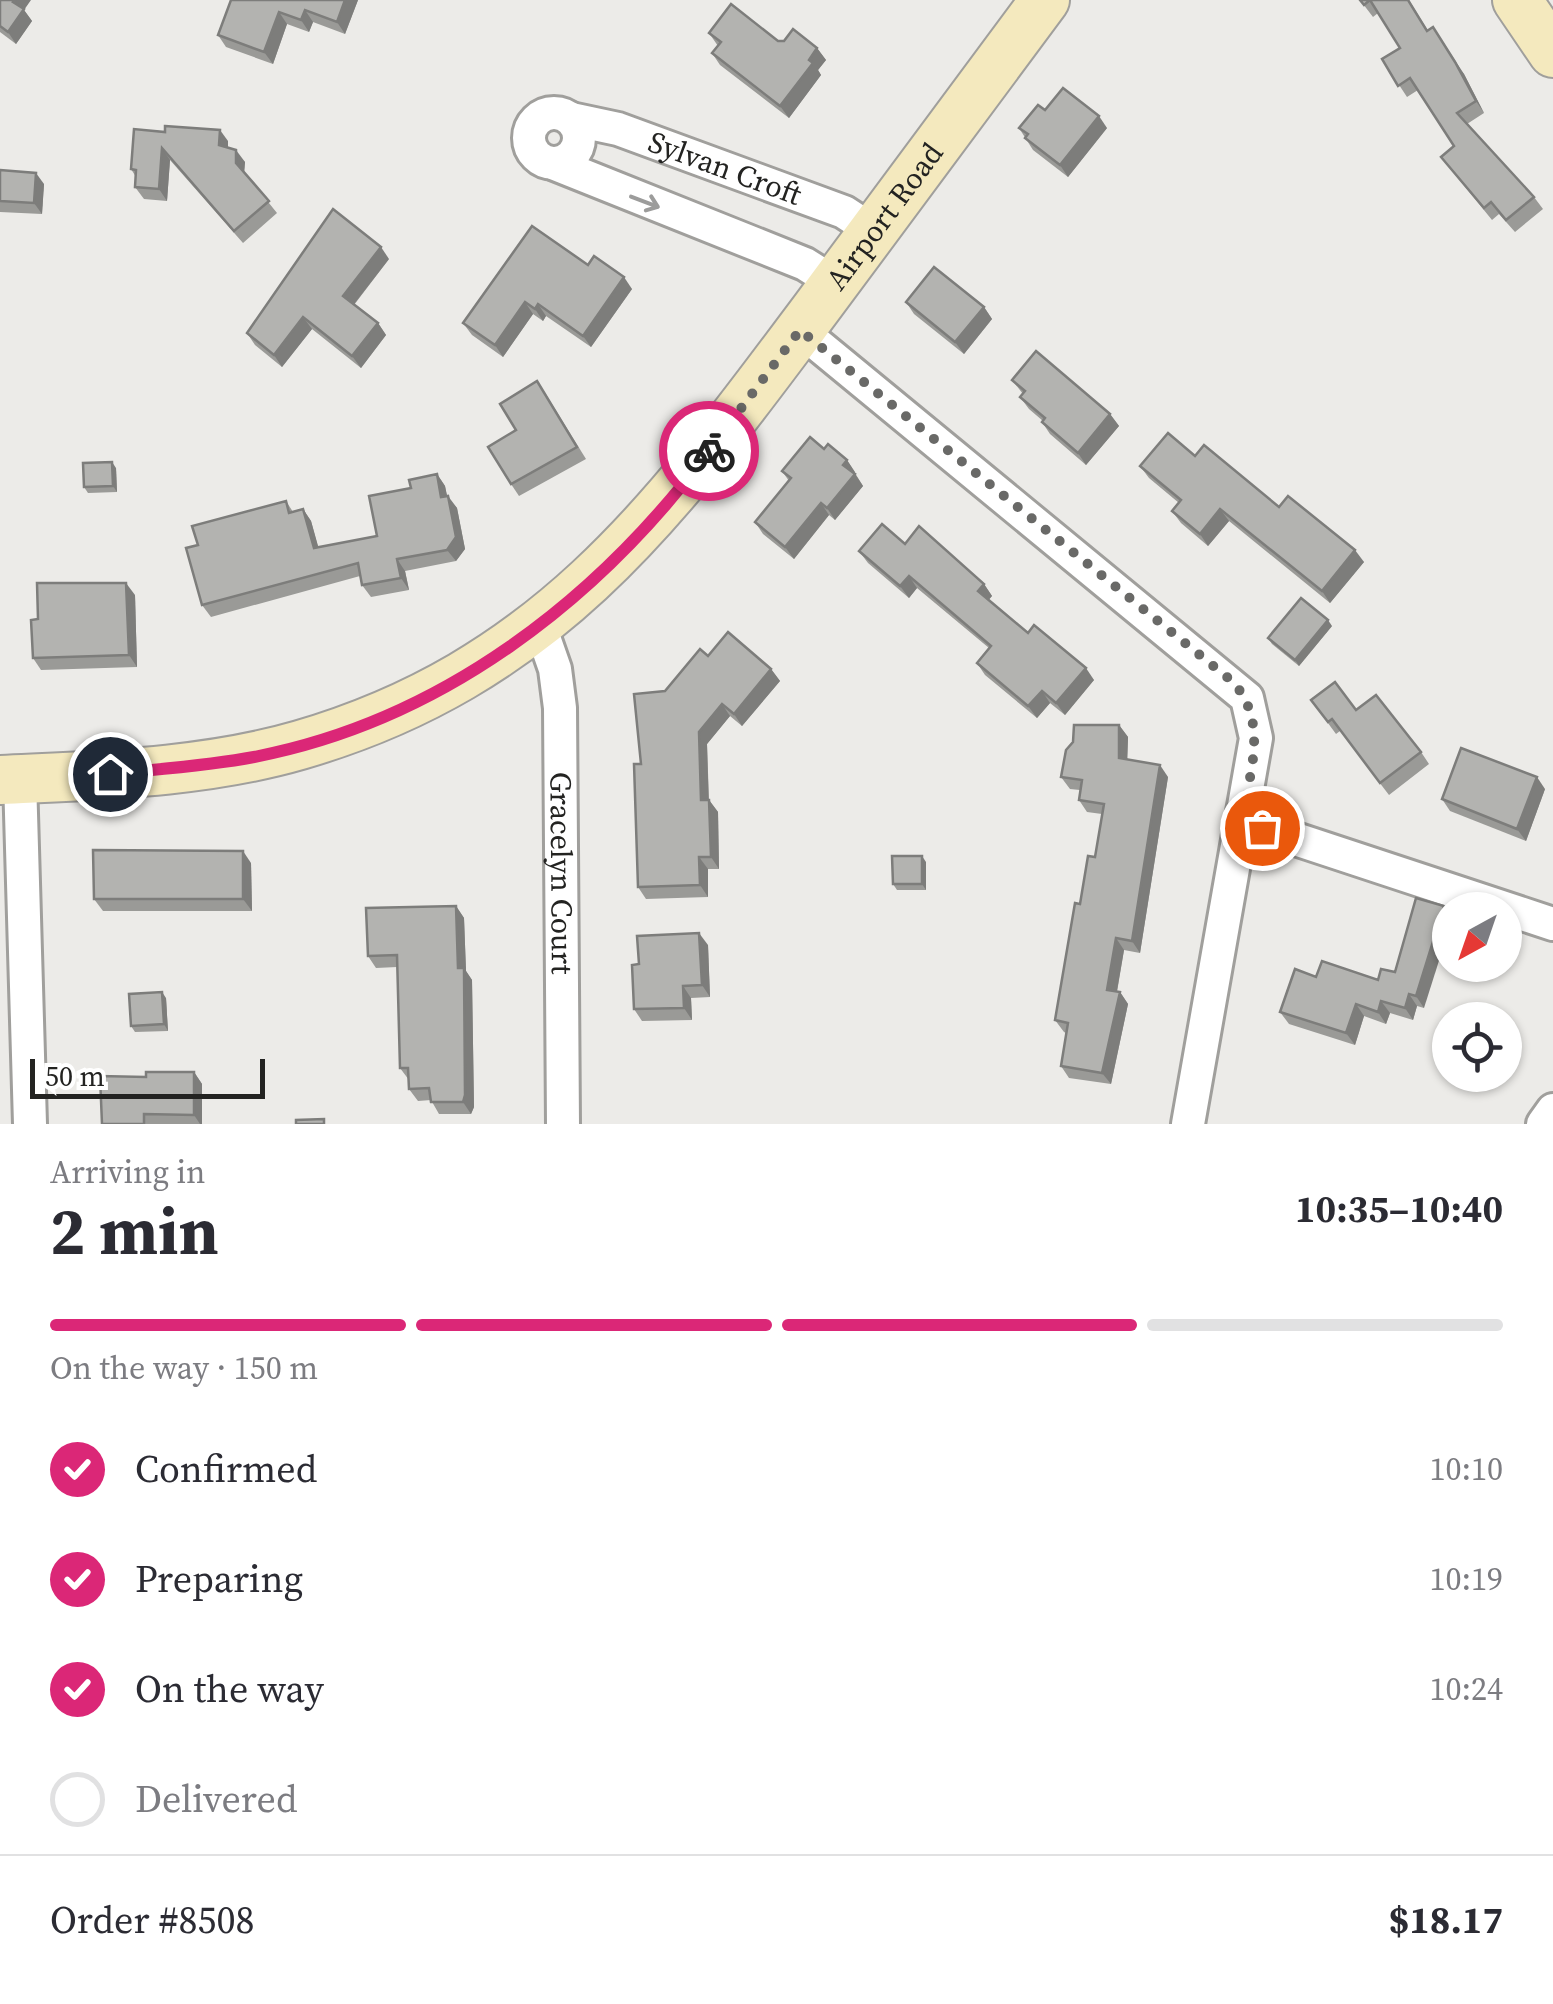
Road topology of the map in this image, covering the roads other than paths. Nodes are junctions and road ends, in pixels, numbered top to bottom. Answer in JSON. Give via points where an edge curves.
{"nodes":[{"id":1,"x":1045,"y":0,"type":"edge"},
{"id":2,"x":1516,"y":0,"type":"edge"},
{"id":3,"x":1553,"y":53,"type":"edge"},
{"id":4,"x":874,"y":232,"type":"junction"},
{"id":5,"x":835,"y":283,"type":"junction"},
{"id":6,"x":800,"y":330,"type":"junction"},
{"id":7,"x":540,"y":626,"type":"junction"},
{"id":8,"x":10,"y":780,"type":"edge"},
{"id":9,"x":1241,"y":822,"type":"junction"},
{"id":10,"x":1553,"y":924,"type":"edge"},
{"id":11,"x":1553,"y":1110,"type":"edge"},
{"id":12,"x":30,"y":1124,"type":"edge"},
{"id":13,"x":564,"y":1124,"type":"edge"},
{"id":14,"x":1188,"y":1124,"type":"edge"},
{"id":15,"x":1543,"y":1124,"type":"edge"}],
"edges":[{"from":1,"to":4,"type":"street","name":"Airport Road"},
{"from":2,"to":3,"type":"street"},
{"from":4,"to":5,"type":"street","name":"Airport Road"},
{"from":4,"to":5,"type":"street","name":"Sylvan Croft","one_way":true,"via":[[844,212],[618,129],[552,112],[529,130],[531,150],[546,162],[805,264]]},
{"from":5,"to":6,"type":"street","name":"Airport Road"},
{"from":6,"to":7,"type":"street","name":"Airport Road","via":[[637,536]]},
{"from":6,"to":9,"type":"street","via":[[1240,690],[1254,716],[1256,738]]},
{"from":7,"to":8,"type":"street","name":"Airport Road","via":[[436,692],[302,744],[207,764]]},
{"from":7,"to":13,"type":"street","name":"Gracelyn Court","via":[[560,708]]},
{"from":8,"to":12,"type":"street"},
{"from":9,"to":10,"type":"street"},
{"from":9,"to":14,"type":"street"},
{"from":11,"to":15,"type":"street"}]}
